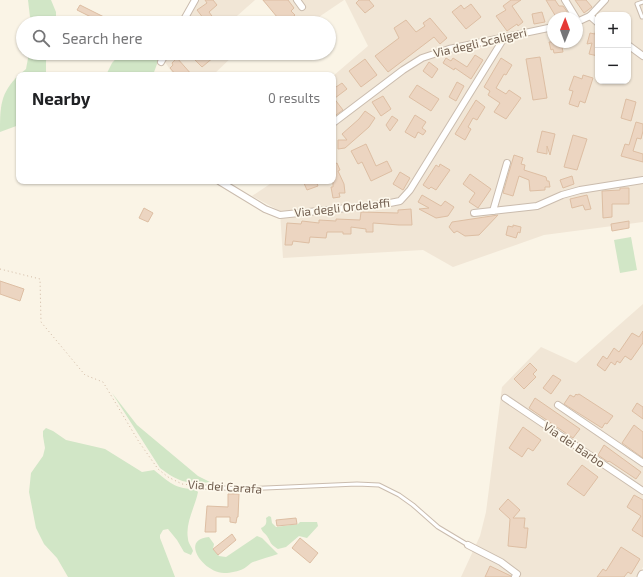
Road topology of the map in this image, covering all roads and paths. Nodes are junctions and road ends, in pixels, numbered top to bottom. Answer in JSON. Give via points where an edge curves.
{"nodes":[{"id":1,"x":195,"y":0,"type":"edge"},
{"id":2,"x":297,"y":0,"type":"edge"},
{"id":3,"x":565,"y":0,"type":"edge"},
{"id":4,"x":605,"y":0,"type":"edge"},
{"id":5,"x":643,"y":2,"type":"edge"},
{"id":6,"x":302,"y":7,"type":"dead end"},
{"id":7,"x":572,"y":12,"type":"edge"},
{"id":8,"x":186,"y":16,"type":"edge"},
{"id":9,"x":590,"y":16,"type":"junction"},
{"id":10,"x":642,"y":17,"type":"dead end"},
{"id":11,"x":583,"y":18,"type":"edge"},
{"id":12,"x":595,"y":20,"type":"edge"},
{"id":13,"x":547,"y":28,"type":"edge"},
{"id":14,"x":504,"y":38,"type":"junction"},
{"id":15,"x":631,"y":47,"type":"edge"},
{"id":16,"x":643,"y":56,"type":"edge"},
{"id":17,"x":336,"y":122,"type":"edge"},
{"id":18,"x":507,"y":163,"type":"dead end"},
{"id":19,"x":643,"y":180,"type":"edge"},
{"id":20,"x":224,"y":184,"type":"edge"},
{"id":21,"x":493,"y":211,"type":"junction"},
{"id":22,"x":474,"y":213,"type":"dead end"},
{"id":23,"x":0,"y":268,"type":"edge"},
{"id":24,"x":505,"y":398,"type":"dead end"},
{"id":25,"x":558,"y":405,"type":"dead end"},
{"id":26,"x":643,"y":463,"type":"edge"},
{"id":27,"x":204,"y":487,"type":"joint"},
{"id":28,"x":643,"y":491,"type":"edge"},
{"id":29,"x":468,"y":545,"type":"joint"},
{"id":30,"x":515,"y":577,"type":"edge"}],
"edges":[{"from":1,"to":8,"type":"street"},
{"from":2,"to":6,"type":"street"},
{"from":3,"to":7,"type":"street"},
{"from":4,"to":9,"type":"street"},
{"from":5,"to":10,"type":"lane","via":[[637,4]]},
{"from":9,"to":11,"type":"street"},
{"from":9,"to":12,"type":"street"},
{"from":13,"to":14,"type":"street","name":"Via degli Scaligeri"},
{"from":14,"to":17,"type":"street","name":"Via degli Scaligeri","via":[[449,49],[422,58]]},
{"from":14,"to":20,"type":"street","name":"Via degli Ordelaffi","via":[[410,190],[400,201],[280,215]]},
{"from":15,"to":16,"type":"street"},
{"from":18,"to":21,"type":"street"},
{"from":19,"to":21,"type":"street","via":[[597,186],[533,206]]},
{"from":21,"to":22,"type":"street"},
{"from":23,"to":27,"type":"path","name":"Via dei Carafa","via":[[40,279],[41,322],[85,375],[103,382],[158,469],[182,484]]},
{"from":24,"to":28,"type":"street","name":"Via dei Barbo"},
{"from":25,"to":26,"type":"street"},
{"from":27,"to":29,"type":"lane","name":"Via dei Carafa","via":[[260,489],[379,485],[399,495],[438,527]]},
{"from":29,"to":30,"type":"street","name":"Via dei Carafa","via":[[500,562],[517,574]]}]}
